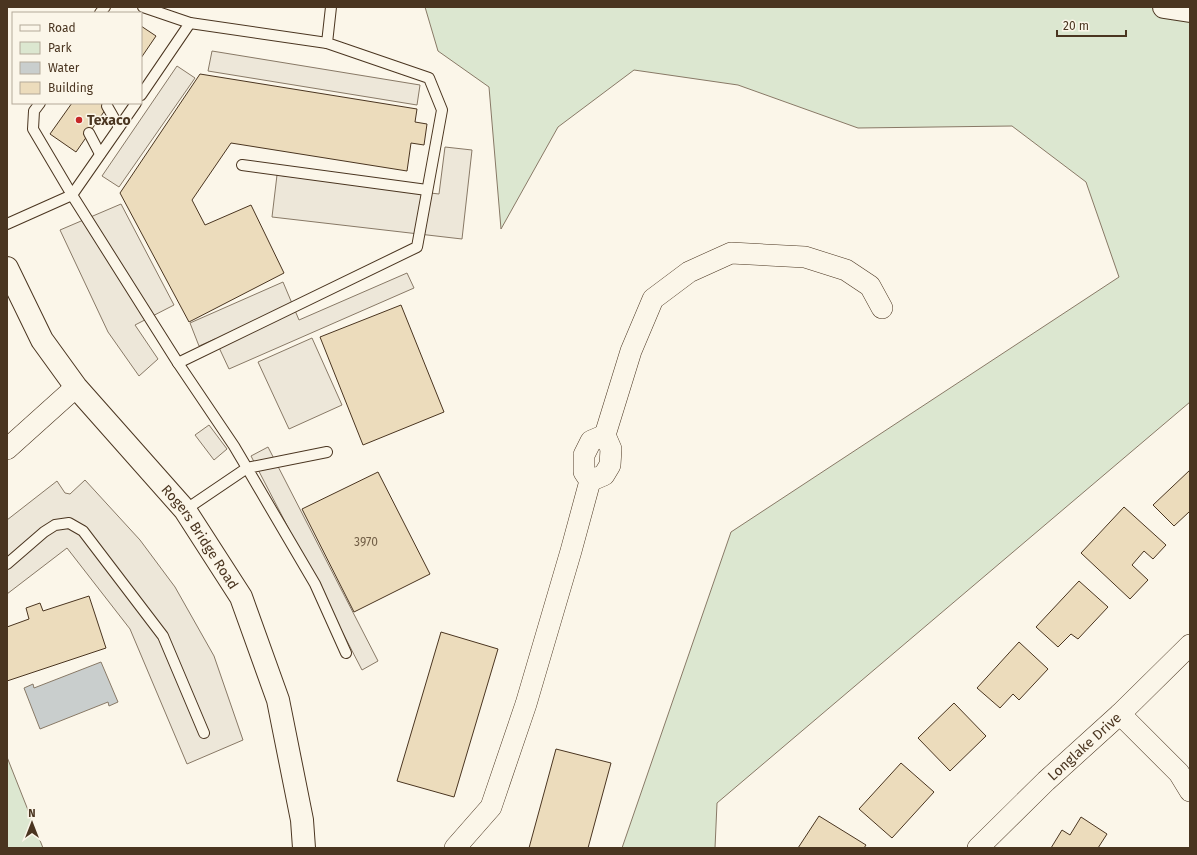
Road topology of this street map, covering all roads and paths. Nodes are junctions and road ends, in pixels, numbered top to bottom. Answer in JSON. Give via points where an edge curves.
{"nodes":[{"id":1,"x":143,"y":7,"type":"edge"},
{"id":2,"x":331,"y":7,"type":"edge"},
{"id":3,"x":1164,"y":7,"type":"edge"},
{"id":4,"x":1190,"y":11,"type":"edge"},
{"id":5,"x":190,"y":24,"type":"junction"},
{"id":6,"x":327,"y":43,"type":"junction"},
{"id":7,"x":142,"y":94,"type":"edge"},
{"id":8,"x":39,"y":104,"type":"edge"},
{"id":9,"x":135,"y":104,"type":"edge"},
{"id":10,"x":107,"y":106,"type":"dead end"},
{"id":11,"x":119,"y":127,"type":"junction"},
{"id":12,"x":89,"y":133,"type":"dead end"},
{"id":13,"x":100,"y":154,"type":"junction"},
{"id":14,"x":242,"y":165,"type":"dead end"},
{"id":15,"x":427,"y":190,"type":"junction"},
{"id":16,"x":72,"y":196,"type":"junction"},
{"id":17,"x":7,"y":224,"type":"edge"},
{"id":18,"x":7,"y":268,"type":"edge"},
{"id":19,"x":882,"y":308,"type":"dead end"},
{"id":20,"x":178,"y":363,"type":"junction"},
{"id":21,"x":76,"y":387,"type":"junction"},
{"id":22,"x":7,"y":449,"type":"edge"},
{"id":23,"x":327,"y":452,"type":"dead end"},
{"id":24,"x":247,"y":468,"type":"junction"},
{"id":25,"x":185,"y":510,"type":"junction"},
{"id":26,"x":7,"y":564,"type":"edge"},
{"id":27,"x":1190,"y":645,"type":"edge"},
{"id":28,"x":346,"y":653,"type":"dead end"},
{"id":29,"x":1120,"y":714,"type":"junction"},
{"id":30,"x":204,"y":733,"type":"dead end"},
{"id":31,"x":1190,"y":791,"type":"edge"},
{"id":32,"x":304,"y":848,"type":"edge"},
{"id":33,"x":454,"y":848,"type":"edge"},
{"id":34,"x":978,"y":848,"type":"edge"}],
"edges":[{"from":1,"to":5,"type":"lane"},
{"from":2,"to":6,"type":"lane"},
{"from":3,"to":4,"type":"main road"},
{"from":5,"to":6,"type":"lane"},
{"from":5,"to":7,"type":"lane"},
{"from":6,"to":15,"type":"lane","via":[[429,78],[442,110]]},
{"from":8,"to":16,"type":"lane","via":[[34,111],[33,129]]},
{"from":9,"to":11,"type":"lane"},
{"from":10,"to":11,"type":"lane"},
{"from":11,"to":13,"type":"lane"},
{"from":12,"to":13,"type":"lane"},
{"from":13,"to":16,"type":"lane"},
{"from":14,"to":15,"type":"lane"},
{"from":15,"to":20,"type":"lane","via":[[417,246]]},
{"from":16,"to":17,"type":"lane"},
{"from":16,"to":20,"type":"lane"},
{"from":18,"to":21,"type":"main road","name":"Rogers Bridge Road","via":[[42,340]]},
{"from":19,"to":33,"type":"street","via":[[870,286],[846,270],[805,257],[731,253],[688,272],[653,299],[631,351],[605,435],[612,449],[610,465],[604,475],[590,481],[526,704],[491,807]]},
{"from":20,"to":24,"type":"lane"},
{"from":21,"to":22,"type":"street"},
{"from":21,"to":25,"type":"main road","name":"Rogers Bridge Road"},
{"from":23,"to":24,"type":"lane"},
{"from":24,"to":25,"type":"lane"},
{"from":24,"to":28,"type":"lane","via":[[315,584]]},
{"from":25,"to":32,"type":"main road","name":"Rogers Bridge Road","via":[[241,597],[278,700],[302,820]]},
{"from":26,"to":30,"type":"lane","via":[[55,525],[69,523],[83,531],[163,636]]},
{"from":27,"to":29,"type":"street","name":"Longlake Drive"},
{"from":29,"to":31,"type":"street","via":[[1179,773]]},
{"from":29,"to":34,"type":"street","name":"Longlake Drive","via":[[1046,781]]}]}
